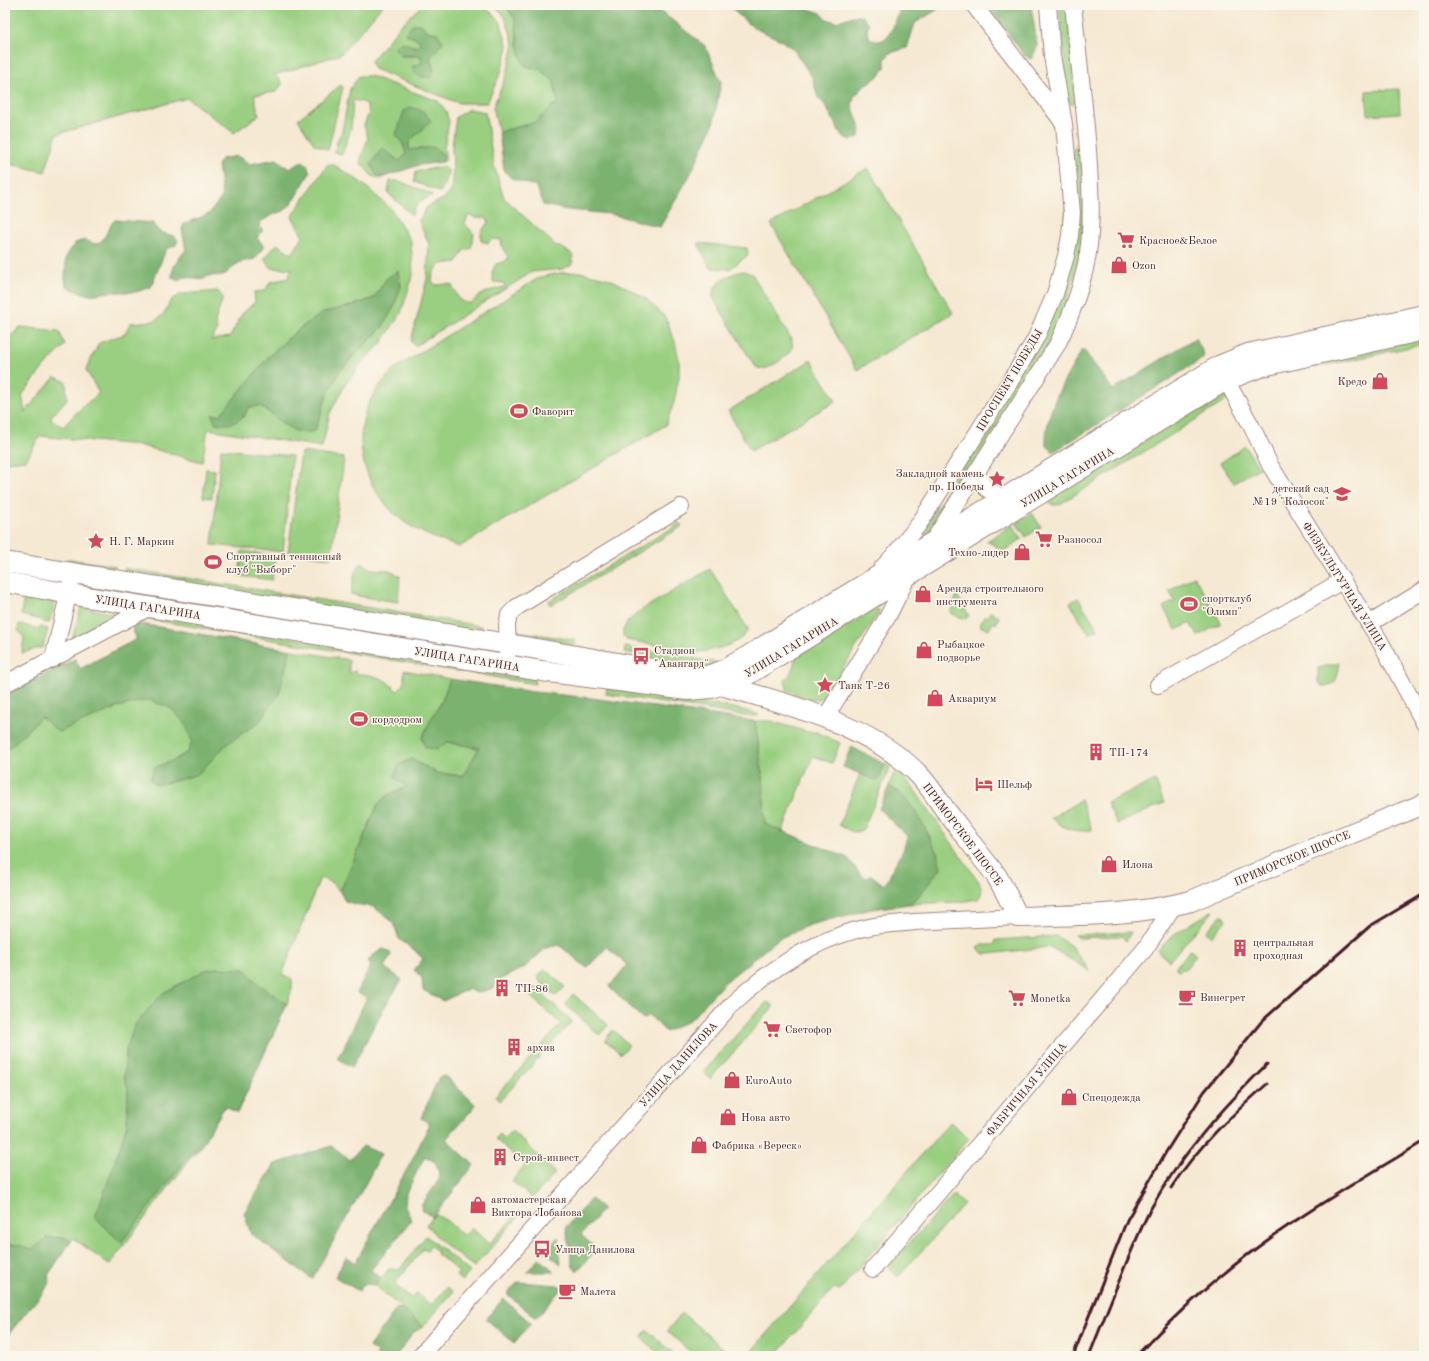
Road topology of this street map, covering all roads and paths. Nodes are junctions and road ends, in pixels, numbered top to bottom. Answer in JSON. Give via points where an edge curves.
{"nodes":[{"id":1,"x":974,"y":5,"type":"edge"},
{"id":2,"x":1048,"y":5,"type":"edge"},
{"id":3,"x":1073,"y":5,"type":"edge"},
{"id":4,"x":1086,"y":122,"type":"junction"},
{"id":5,"x":1064,"y":124,"type":"junction"},
{"id":6,"x":1424,"y":315,"type":"edge"},
{"id":7,"x":1424,"y":330,"type":"edge"},
{"id":8,"x":1222,"y":373,"type":"junction"},
{"id":9,"x":977,"y":472,"type":"junction"},
{"id":10,"x":1004,"y":498,"type":"junction"},
{"id":11,"x":681,"y":507,"type":"dead end"},
{"id":12,"x":917,"y":526,"type":"junction"},
{"id":13,"x":942,"y":546,"type":"junction"},
{"id":14,"x":5,"y":562,"type":"edge"},
{"id":15,"x":73,"y":574,"type":"junction"},
{"id":16,"x":907,"y":577,"type":"junction"},
{"id":17,"x":1342,"y":581,"type":"junction"},
{"id":18,"x":5,"y":582,"type":"edge"},
{"id":19,"x":869,"y":582,"type":"junction"},
{"id":20,"x":1424,"y":590,"type":"edge"},
{"id":21,"x":70,"y":594,"type":"junction"},
{"id":22,"x":150,"y":607,"type":"junction"},
{"id":23,"x":1369,"y":624,"type":"junction"},
{"id":24,"x":508,"y":644,"type":"junction"},
{"id":25,"x":53,"y":659,"type":"junction"},
{"id":26,"x":505,"y":665,"type":"junction"},
{"id":27,"x":714,"y":681,"type":"junction"},
{"id":28,"x":5,"y":684,"type":"edge"},
{"id":29,"x":1158,"y":685,"type":"dead end"},
{"id":30,"x":825,"y":718,"type":"junction"},
{"id":31,"x":1424,"y":723,"type":"edge"},
{"id":32,"x":1424,"y":804,"type":"edge"},
{"id":33,"x":1174,"y":906,"type":"junction"},
{"id":34,"x":1018,"y":917,"type":"junction"},
{"id":35,"x":873,"y":1269,"type":"dead end"},
{"id":36,"x":420,"y":1356,"type":"edge"}],
"edges":[{"from":1,"to":5,"type":"street"},
{"from":2,"to":5,"type":"street","name":"ПРОСПЕКТ ПОБЕДЫ","via":[[1052,56]]},
{"from":3,"to":4,"type":"street","name":"ПРОСПЕКТ ПОБЕДЫ"},
{"from":4,"to":5,"type":"street"},
{"from":4,"to":9,"type":"street","name":"ПРОСПЕКТ ПОБЕДЫ","via":[[1091,223],[1088,254],[1076,300],[1057,345]]},
{"from":5,"to":12,"type":"street","name":"ПРОСПЕКТ ПОБЕДЫ","via":[[1072,213],[1066,256],[1055,294],[1036,338]]},
{"from":6,"to":8,"type":"main road","name":"УЛИЦА ГАГАРИНА","via":[[1248,354]]},
{"from":7,"to":8,"type":"main road","name":"УЛИЦА ГАГАРИНА"},
{"from":8,"to":10,"type":"main road","name":"УЛИЦА ГАГАРИНА"},
{"from":8,"to":13,"type":"main road","name":"УЛИЦА ГАГАРИНА","via":[[1038,495]]},
{"from":8,"to":17,"type":"street","name":"ФИЗКУЛЬТУРНАЯ УЛИЦА","via":[[1270,465]]},
{"from":9,"to":10,"type":"street","via":[[986,489]]},
{"from":9,"to":13,"type":"street","name":"ПРОСПЕКТ ПОБЕДЫ"},
{"from":10,"to":13,"type":"main road","name":"УЛИЦА ГАГАРИНА"},
{"from":11,"to":24,"type":"street","via":[[517,607],[509,615]]},
{"from":12,"to":13,"type":"street","via":[[918,535]]},
{"from":12,"to":19,"type":"street","name":"ПРОСПЕКТ ПОБЕДЫ"},
{"from":13,"to":16,"type":"main road","name":"УЛИЦА ГАГАРИНА"},
{"from":13,"to":19,"type":"main road","name":"УЛИЦА ГАГАРИНА"},
{"from":14,"to":15,"type":"main road","name":"УЛИЦА ГАГАРИНА"},
{"from":15,"to":21,"type":"street"},
{"from":15,"to":24,"type":"main road","name":"УЛИЦА ГАГАРИНА"},
{"from":16,"to":27,"type":"main road","name":"УЛИЦА ГАГАРИНА","via":[[747,675]]},
{"from":16,"to":30,"type":"street","via":[[888,616]]},
{"from":17,"to":23,"type":"street","name":"ФИЗКУЛЬТУРНАЯ УЛИЦА"},
{"from":17,"to":29,"type":"street"},
{"from":18,"to":21,"type":"main road","name":"УЛИЦА ГАГАРИНА"},
{"from":19,"to":27,"type":"main road","name":"УЛИЦА ГАГАРИНА","via":[[722,670]]},
{"from":20,"to":23,"type":"street"},
{"from":21,"to":22,"type":"main road","name":"УЛИЦА ГАГАРИНА"},
{"from":21,"to":25,"type":"street"},
{"from":22,"to":25,"type":"street"},
{"from":22,"to":26,"type":"main road","name":"УЛИЦА ГАГАРИНА"},
{"from":23,"to":31,"type":"street","name":"ФИЗКУЛЬТУРНАЯ УЛИЦА"},
{"from":24,"to":26,"type":"street"},
{"from":24,"to":27,"type":"main road","name":"УЛИЦА ГАГАРИНА"},
{"from":25,"to":28,"type":"street"},
{"from":26,"to":27,"type":"main road","name":"УЛИЦА ГАГАРИНА","via":[[688,690],[699,690]]},
{"from":27,"to":30,"type":"main road","name":"ПРИМОРСКОЕ ШОССЕ"},
{"from":30,"to":34,"type":"main road","name":"ПРИМОРСКОЕ ШОССЕ","via":[[880,745],[921,777],[996,875]]},
{"from":32,"to":33,"type":"main road","name":"ПРИМОРСКОЕ ШОССЕ"},
{"from":33,"to":34,"type":"main road","name":"ПРИМОРСКОЕ ШОССЕ","via":[[1102,915]]},
{"from":33,"to":35,"type":"street","name":"ФАБРИЧНАЯ УЛИЦА","via":[[1146,949]]},
{"from":34,"to":36,"type":"street","name":"УЛИЦА ДАНИЛОВА","via":[[869,927],[835,937],[793,956],[751,986],[701,1038]]}]}
